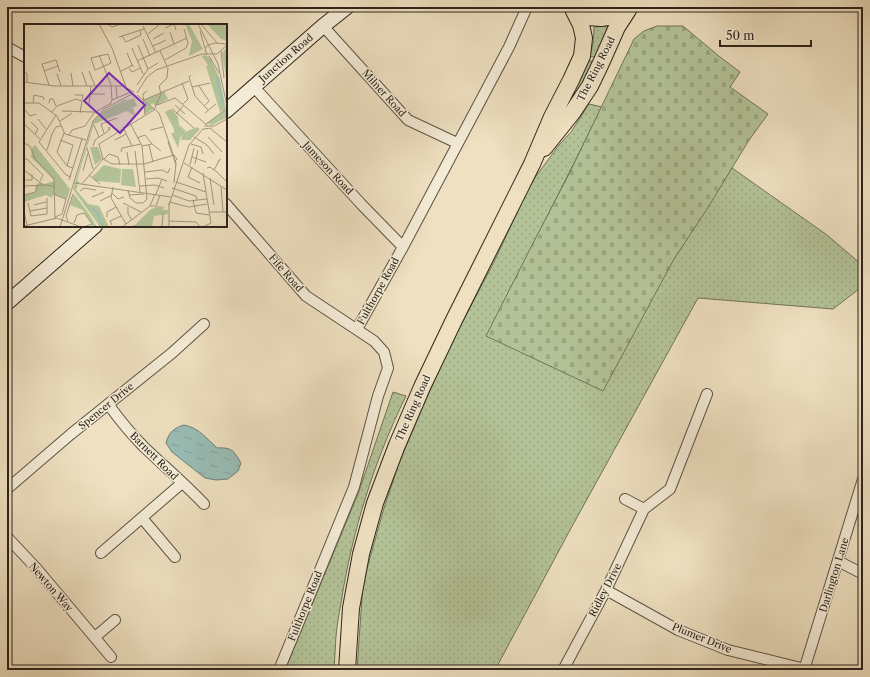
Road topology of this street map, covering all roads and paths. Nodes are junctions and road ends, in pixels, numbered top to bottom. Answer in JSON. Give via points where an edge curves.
{"nodes":[{"id":1,"x":347,"y":7,"type":"edge"},
{"id":2,"x":527,"y":7,"type":"edge"},
{"id":3,"x":573,"y":8,"type":"edge"},
{"id":4,"x":629,"y":8,"type":"edge"},
{"id":5,"x":323,"y":26,"type":"junction"},
{"id":6,"x":7,"y":47,"type":"edge"},
{"id":7,"x":24,"y":56,"type":"edge"},
{"id":8,"x":254,"y":87,"type":"junction"},
{"id":9,"x":227,"y":110,"type":"edge"},
{"id":10,"x":457,"y":143,"type":"junction"},
{"id":11,"x":532,"y":164,"type":"junction"},
{"id":12,"x":227,"y":205,"type":"edge"},
{"id":13,"x":94,"y":227,"type":"edge"},
{"id":14,"x":403,"y":247,"type":"junction"},
{"id":15,"x":7,"y":302,"type":"edge"},
{"id":16,"x":204,"y":324,"type":"dead end"},
{"id":17,"x":357,"y":329,"type":"junction"},
{"id":18,"x":707,"y":394,"type":"dead end"},
{"id":19,"x":108,"y":404,"type":"junction"},
{"id":20,"x":863,"y":479,"type":"edge"},
{"id":21,"x":182,"y":483,"type":"junction"},
{"id":22,"x":7,"y":489,"type":"edge"},
{"id":23,"x":625,"y":499,"type":"dead end"},
{"id":24,"x":204,"y":504,"type":"dead end"},
{"id":25,"x":644,"y":509,"type":"junction"},
{"id":26,"x":142,"y":518,"type":"junction"},
{"id":27,"x":7,"y":537,"type":"edge"},
{"id":28,"x":101,"y":553,"type":"dead end"},
{"id":29,"x":175,"y":557,"type":"dead end"},
{"id":30,"x":838,"y":561,"type":"junction"},
{"id":31,"x":863,"y":574,"type":"edge"},
{"id":32,"x":606,"y":590,"type":"junction"},
{"id":33,"x":115,"y":620,"type":"dead end"},
{"id":34,"x":95,"y":637,"type":"junction"},
{"id":35,"x":111,"y":657,"type":"dead end"},
{"id":36,"x":804,"y":669,"type":"edge"},
{"id":37,"x":279,"y":670,"type":"edge"},
{"id":38,"x":347,"y":670,"type":"edge"},
{"id":39,"x":563,"y":670,"type":"edge"}],
"edges":[{"from":1,"to":5,"type":"main road","name":"Junction Road"},
{"from":2,"to":10,"type":"street","name":"Fulthorpe Road","via":[[509,47]]},
{"from":3,"to":4,"type":"main road","via":[[588,17],[601,18],[614,16]]},
{"from":3,"to":11,"type":"main road","name":"The Ring Road","via":[[584,38],[582,56]]},
{"from":4,"to":11,"type":"main road","name":"The Ring Road","via":[[617,27],[590,86]]},
{"from":5,"to":8,"type":"main road","name":"Junction Road"},
{"from":5,"to":10,"type":"street","name":"Milner Road","via":[[408,120]]},
{"from":6,"to":7,"type":"street"},
{"from":8,"to":9,"type":"main road","name":"Junction Road"},
{"from":8,"to":14,"type":"street","name":"Jameson Road"},
{"from":10,"to":14,"type":"street","name":"Fulthorpe Road"},
{"from":11,"to":38,"type":"main road","name":"The Ring Road","via":[[422,387],[378,496],[361,554],[351,608]]},
{"from":12,"to":17,"type":"street","name":"Fife Road","via":[[306,296]]},
{"from":13,"to":15,"type":"main road"},
{"from":14,"to":17,"type":"street","name":"Fulthorpe Road"},
{"from":16,"to":19,"type":"street","name":"Spencer Drive"},
{"from":17,"to":37,"type":"street","name":"Fulthorpe Road","via":[[384,352],[388,368],[354,487]]},
{"from":18,"to":25,"type":"street","name":"Ridley Drive","via":[[670,489]]},
{"from":19,"to":21,"type":"street","name":"Barnett Road","via":[[127,429]]},
{"from":19,"to":22,"type":"street","name":"Spencer Drive"},
{"from":20,"to":30,"type":"street","name":"Darlington Lane"},
{"from":21,"to":24,"type":"street","name":"Barnett Road"},
{"from":21,"to":26,"type":"street"},
{"from":23,"to":25,"type":"street"},
{"from":25,"to":32,"type":"street","name":"Ridley Drive"},
{"from":26,"to":28,"type":"street"},
{"from":26,"to":29,"type":"street"},
{"from":27,"to":34,"type":"street","name":"Newton Way"},
{"from":30,"to":31,"type":"street"},
{"from":30,"to":36,"type":"street","name":"Darlington Lane"},
{"from":32,"to":36,"type":"street","name":"Plumer Drive","via":[[678,630],[728,650]]},
{"from":32,"to":39,"type":"street","name":"Ridley Drive"},
{"from":33,"to":34,"type":"street"},
{"from":34,"to":35,"type":"street","name":"Newton Way"}]}
